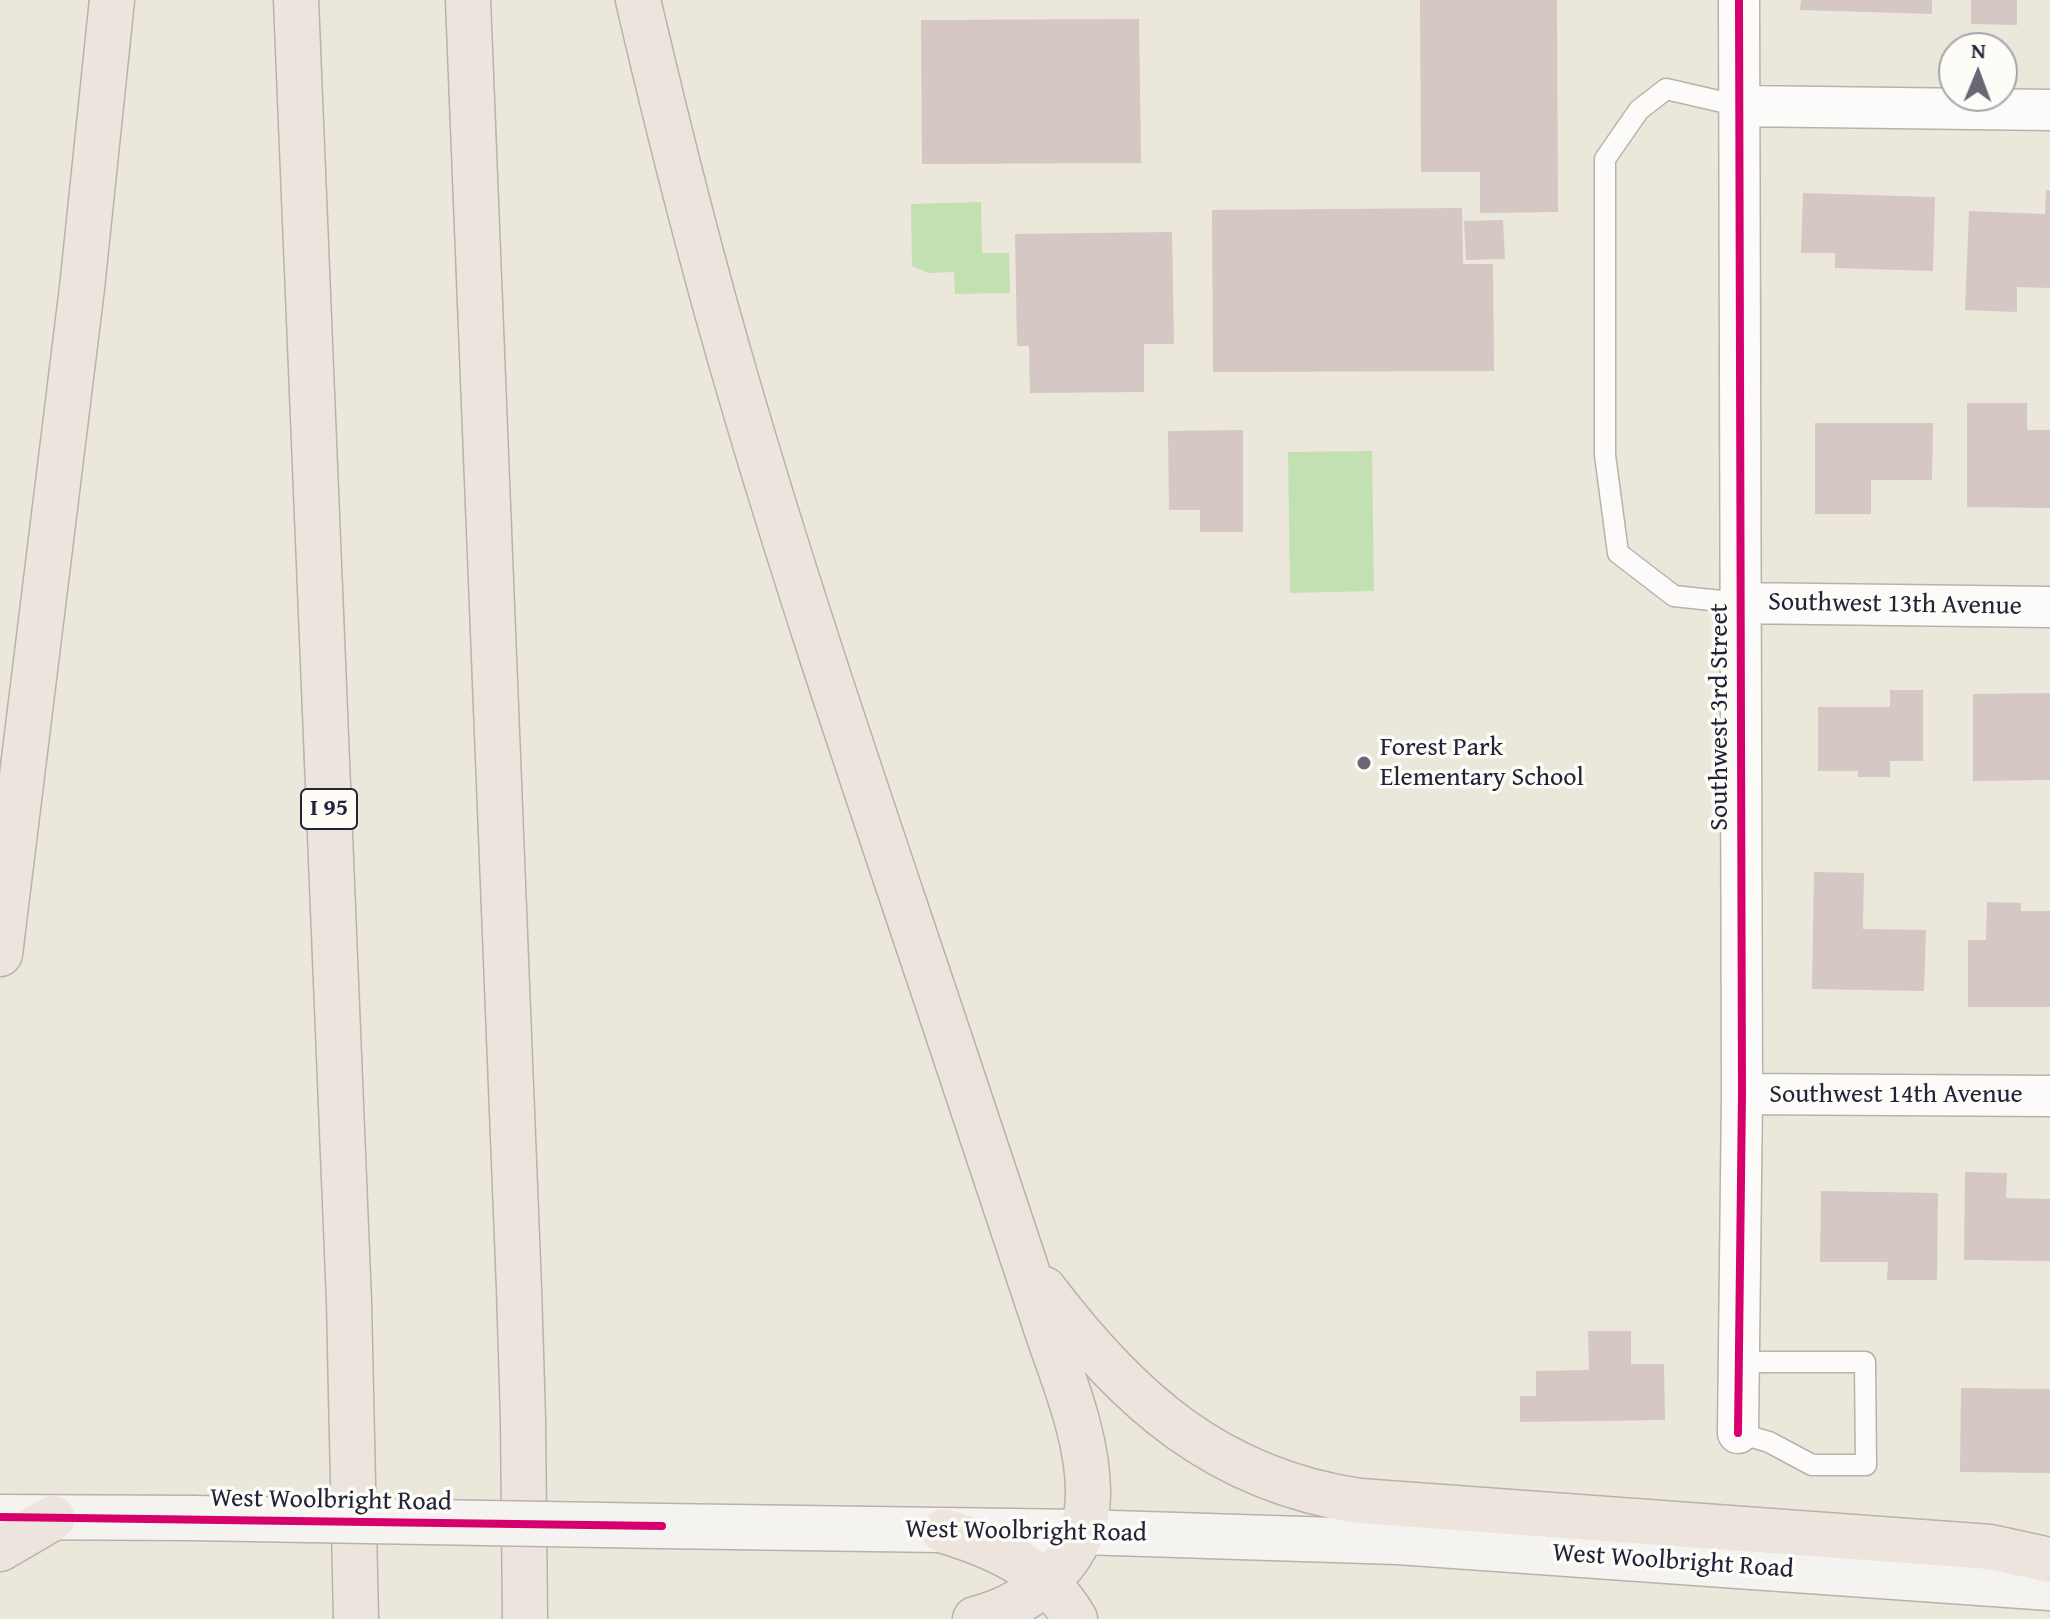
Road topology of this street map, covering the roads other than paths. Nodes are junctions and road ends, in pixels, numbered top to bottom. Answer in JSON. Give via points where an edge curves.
{"nodes":[{"id":1,"x":112,"y":0,"type":"edge"},
{"id":2,"x":296,"y":0,"type":"edge"},
{"id":3,"x":468,"y":0,"type":"edge"},
{"id":4,"x":638,"y":0,"type":"edge"},
{"id":5,"x":1739,"y":0,"type":"edge"},
{"id":6,"x":1740,"y":106,"type":"junction"},
{"id":7,"x":2050,"y":110,"type":"edge"},
{"id":8,"x":1739,"y":603,"type":"junction"},
{"id":9,"x":2050,"y":607,"type":"edge"},
{"id":10,"x":20,"y":790,"type":"junction"},
{"id":11,"x":0,"y":870,"type":"edge"},
{"id":12,"x":0,"y":954,"type":"edge"},
{"id":13,"x":1742,"y":1094,"type":"junction"},
{"id":14,"x":2050,"y":1096,"type":"edge"},
{"id":15,"x":1025,"y":1265,"type":"junction"},
{"id":16,"x":1739,"y":1362,"type":"junction"},
{"id":17,"x":1738,"y":1433,"type":"joint"},
{"id":18,"x":0,"y":1517,"type":"edge"},
{"id":19,"x":53,"y":1518,"type":"junction"},
{"id":20,"x":944,"y":1531,"type":"junction"},
{"id":21,"x":1081,"y":1532,"type":"junction"},
{"id":22,"x":0,"y":1549,"type":"edge"},
{"id":23,"x":2050,"y":1560,"type":"edge"},
{"id":24,"x":1046,"y":1582,"type":"junction"},
{"id":25,"x":2050,"y":1588,"type":"edge"},
{"id":26,"x":356,"y":1619,"type":"edge"},
{"id":27,"x":525,"y":1619,"type":"edge"},
{"id":28,"x":975,"y":1619,"type":"edge"},
{"id":29,"x":1075,"y":1619,"type":"edge"}],
"edges":[{"from":1,"to":10,"type":"highway"},
{"from":2,"to":26,"type":"highway","number":"I 95","via":[[349,1301]]},
{"from":3,"to":27,"type":"highway","via":[[519,1288]]},
{"from":4,"to":15,"type":"highway","via":[[746,410]]},
{"from":5,"to":6,"type":"street","name":"Southwest 3rd Street"},
{"from":6,"to":7,"type":"street"},
{"from":6,"to":8,"type":"street","name":"Southwest 3rd Street"},
{"from":6,"to":8,"type":"lane","via":[[1666,89],[1639,110],[1605,159],[1605,455],[1618,553],[1674,596]]},
{"from":8,"to":9,"type":"street","name":"Southwest 13th Avenue"},
{"from":8,"to":13,"type":"street","name":"Southwest 3rd Street"},
{"from":10,"to":11,"type":"highway"},
{"from":10,"to":12,"type":"highway"},
{"from":13,"to":14,"type":"street","name":"Southwest 14th Avenue"},
{"from":13,"to":16,"type":"street","name":"Southwest 3rd Street"},
{"from":15,"to":21,"type":"highway","via":[[1081,1443],[1088,1491]]},
{"from":15,"to":23,"type":"highway","via":[[1074,1328],[1147,1404],[1210,1451],[1304,1490],[1360,1501],[1990,1547]]},
{"from":16,"to":17,"type":"street","name":"Southwest 3rd Street"},
{"from":16,"to":17,"type":"lane","via":[[1865,1362],[1866,1465],[1812,1465],[1769,1442]]},
{"from":18,"to":19,"type":"main road","name":"West Woolbright Road"},
{"from":19,"to":20,"type":"main road","name":"West Woolbright Road","bridge":true},
{"from":19,"to":22,"type":"highway"},
{"from":20,"to":21,"type":"main road","name":"West Woolbright Road"},
{"from":20,"to":24,"type":"highway","via":[[1004,1552]]},
{"from":21,"to":24,"type":"highway","via":[[1065,1562]]},
{"from":21,"to":25,"type":"main road","name":"West Woolbright Road","via":[[1398,1542]]},
{"from":24,"to":28,"type":"highway","via":[[1010,1607]]},
{"from":24,"to":29,"type":"highway"}]}
